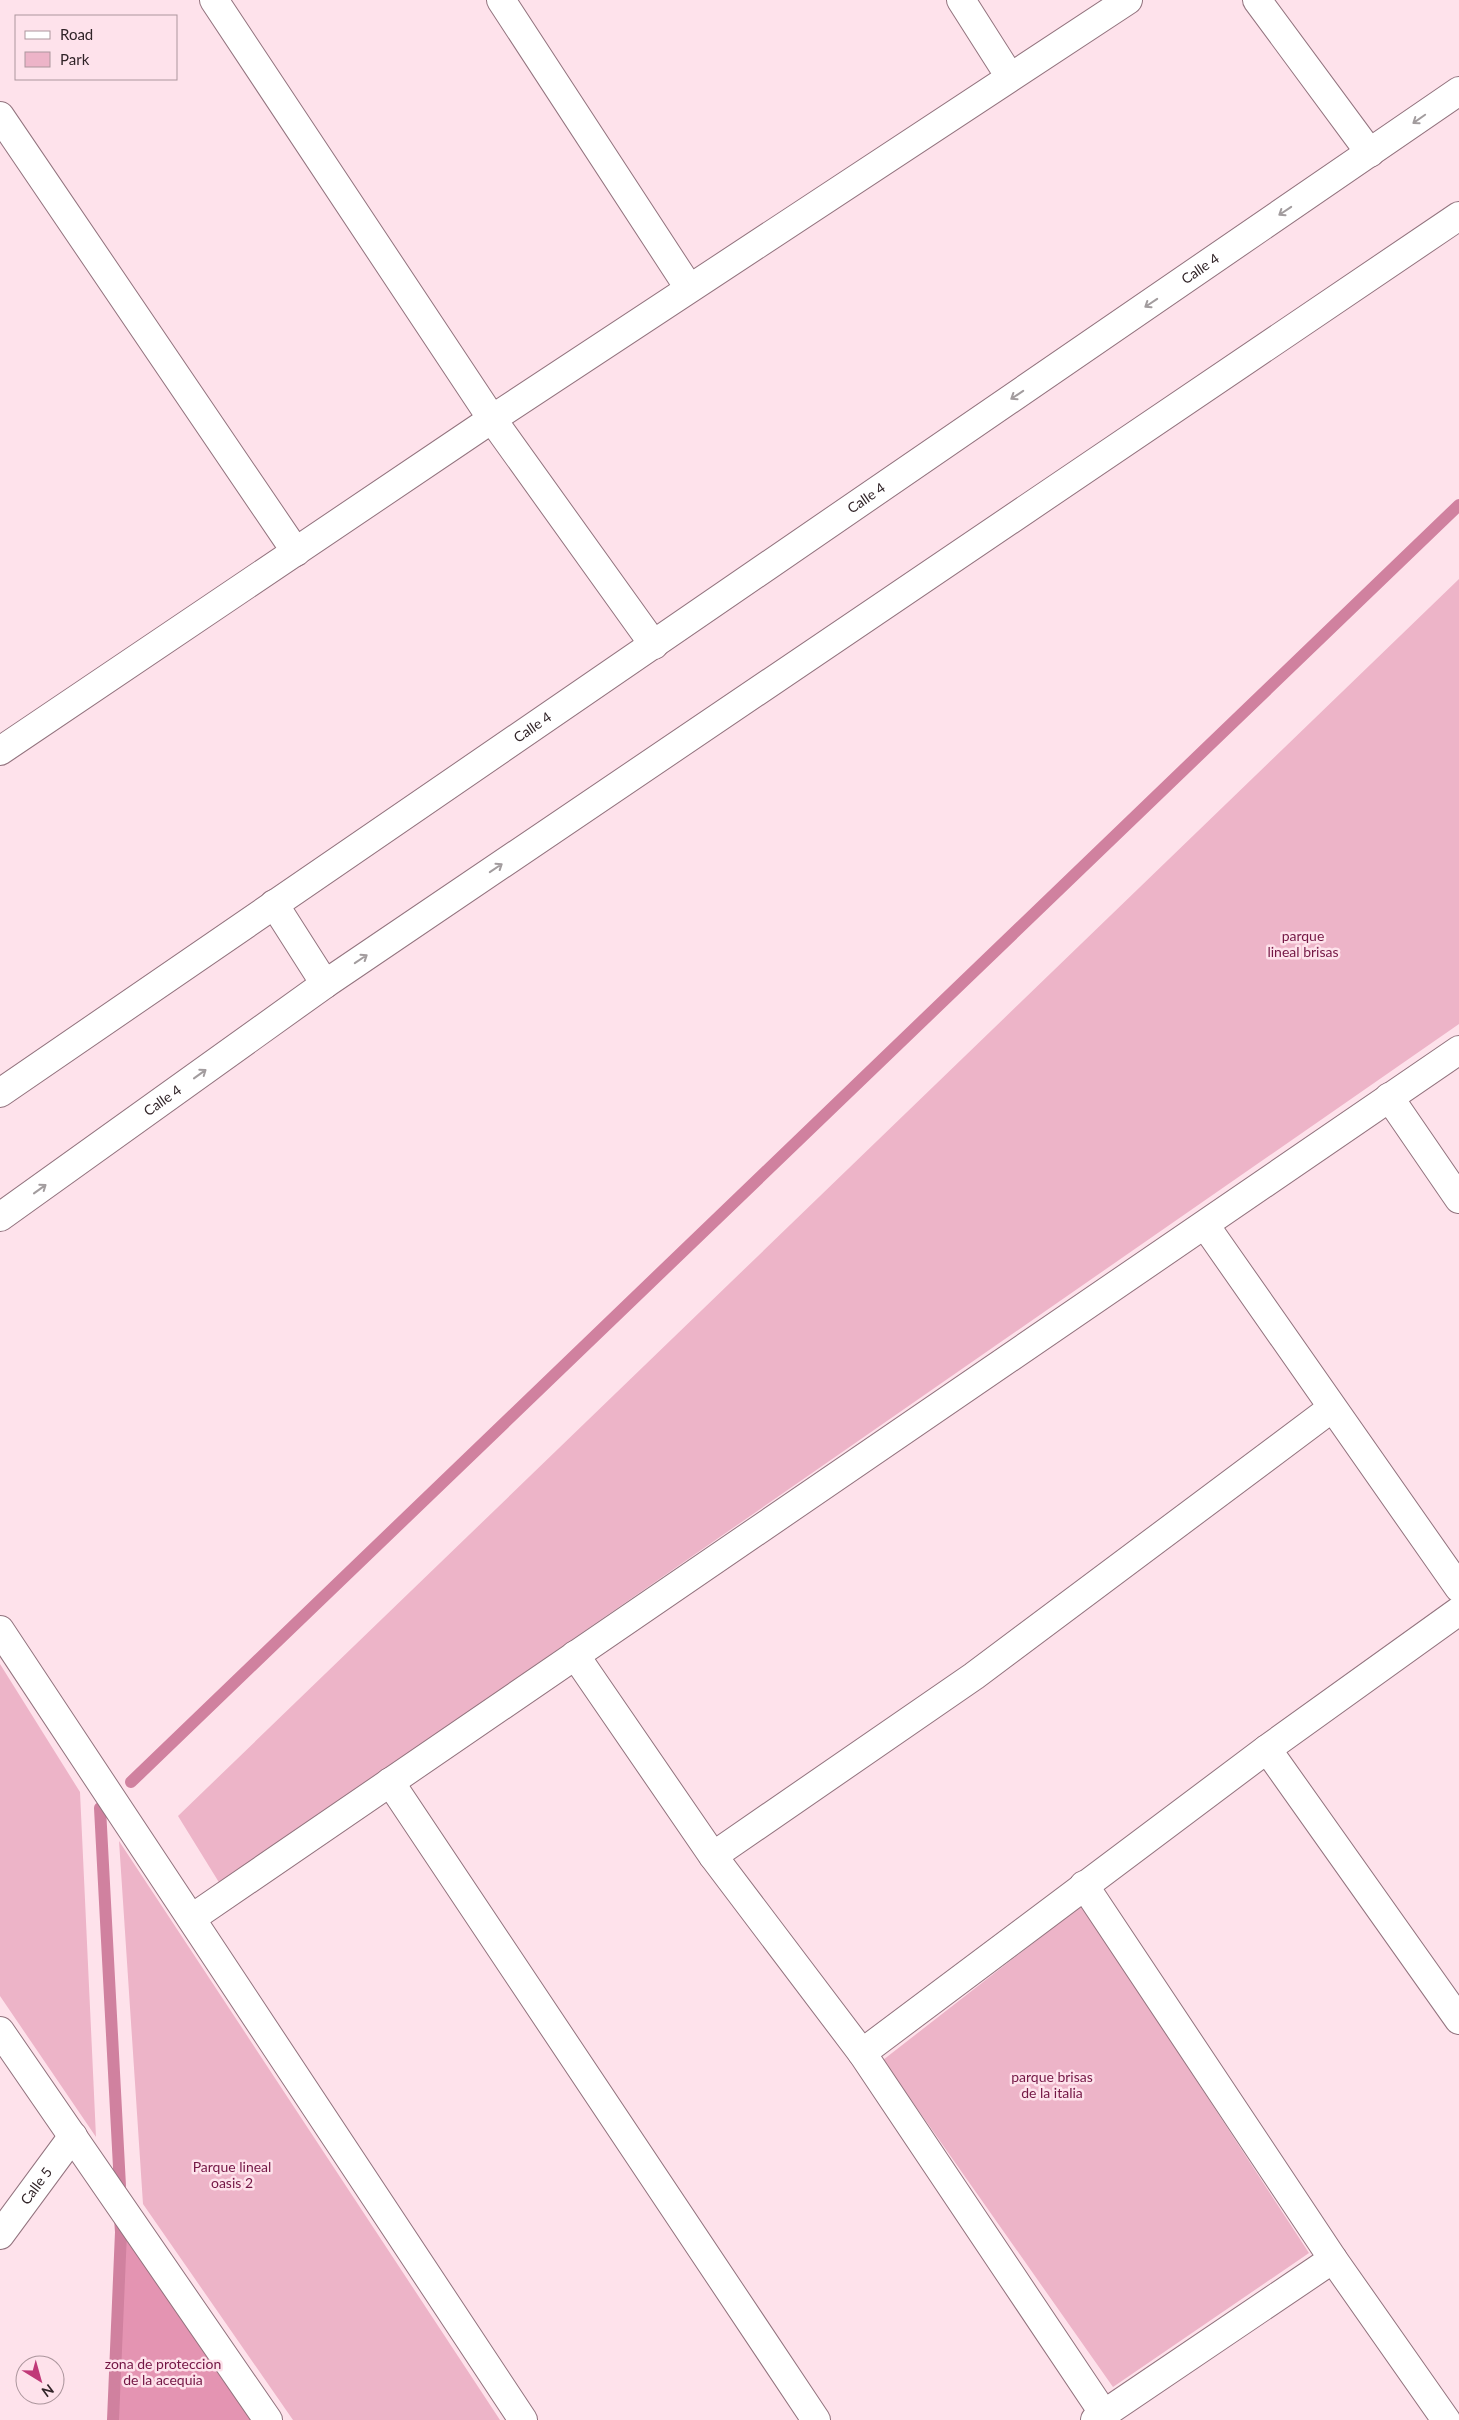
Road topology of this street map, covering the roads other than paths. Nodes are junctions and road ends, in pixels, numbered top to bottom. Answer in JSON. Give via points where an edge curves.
{"nodes":[{"id":1,"x":214,"y":0,"type":"edge"},
{"id":2,"x":501,"y":0,"type":"edge"},
{"id":3,"x":961,"y":0,"type":"edge"},
{"id":4,"x":1128,"y":0,"type":"edge"},
{"id":5,"x":1257,"y":0,"type":"edge"},
{"id":6,"x":1010,"y":77,"type":"junction"},
{"id":7,"x":1459,"y":91,"type":"edge"},
{"id":8,"x":0,"y":116,"type":"edge"},
{"id":9,"x":1370,"y":153,"type":"junction"},
{"id":10,"x":1459,"y":216,"type":"edge"},
{"id":11,"x":690,"y":288,"type":"junction"},
{"id":12,"x":492,"y":419,"type":"junction"},
{"id":13,"x":296,"y":552,"type":"junction"},
{"id":14,"x":654,"y":645,"type":"junction"},
{"id":15,"x":0,"y":751,"type":"edge"},
{"id":16,"x":274,"y":904,"type":"junction"},
{"id":17,"x":325,"y":984,"type":"junction"},
{"id":18,"x":1459,"y":1050,"type":"edge"},
{"id":19,"x":0,"y":1093,"type":"edge"},
{"id":20,"x":1389,"y":1098,"type":"junction"},
{"id":21,"x":1459,"y":1199,"type":"edge"},
{"id":22,"x":0,"y":1217,"type":"edge"},
{"id":23,"x":1204,"y":1225,"type":"junction"},
{"id":24,"x":1332,"y":1408,"type":"junction"},
{"id":25,"x":1459,"y":1588,"type":"edge"},
{"id":26,"x":1459,"y":1612,"type":"edge"},
{"id":27,"x":0,"y":1630,"type":"edge"},
{"id":28,"x":575,"y":1655,"type":"junction"},
{"id":29,"x":1267,"y":1749,"type":"junction"},
{"id":30,"x":390,"y":1782,"type":"junction"},
{"id":31,"x":713,"y":1856,"type":"junction"},
{"id":32,"x":1084,"y":1885,"type":"junction"},
{"id":33,"x":192,"y":1918,"type":"junction"},
{"id":34,"x":1459,"y":2020,"type":"edge"},
{"id":35,"x":0,"y":2031,"type":"edge"},
{"id":36,"x":862,"y":2053,"type":"junction"},
{"id":37,"x":73,"y":2136,"type":"junction"},
{"id":38,"x":0,"y":2235,"type":"edge"},
{"id":39,"x":1333,"y":2259,"type":"junction"},
{"id":40,"x":1100,"y":2417,"type":"edge"},
{"id":41,"x":268,"y":2420,"type":"edge"},
{"id":42,"x":523,"y":2420,"type":"edge"},
{"id":43,"x":816,"y":2420,"type":"edge"},
{"id":44,"x":1446,"y":2420,"type":"edge"}],
"edges":[{"from":1,"to":12,"type":"street"},
{"from":2,"to":11,"type":"street"},
{"from":3,"to":6,"type":"street"},
{"from":4,"to":6,"type":"street"},
{"from":5,"to":9,"type":"street"},
{"from":6,"to":11,"type":"street"},
{"from":7,"to":9,"type":"street","name":"Calle 4","one_way":true},
{"from":8,"to":13,"type":"street"},
{"from":9,"to":14,"type":"street","name":"Calle 4","one_way":true},
{"from":17,"to":10,"type":"street","name":"Calle 4","one_way":true},
{"from":11,"to":12,"type":"street"},
{"from":12,"to":13,"type":"street"},
{"from":12,"to":14,"type":"street"},
{"from":13,"to":15,"type":"street"},
{"from":14,"to":16,"type":"street","name":"Calle 4"},
{"from":16,"to":17,"type":"street"},
{"from":16,"to":19,"type":"street","name":"Calle 4"},
{"from":22,"to":17,"type":"street","name":"Calle 4","one_way":true},
{"from":18,"to":20,"type":"street"},
{"from":20,"to":21,"type":"street"},
{"from":20,"to":23,"type":"street"},
{"from":23,"to":24,"type":"street"},
{"from":23,"to":28,"type":"street"},
{"from":24,"to":25,"type":"street"},
{"from":24,"to":31,"type":"street","via":[[974,1676]]},
{"from":26,"to":29,"type":"street"},
{"from":27,"to":33,"type":"street"},
{"from":28,"to":30,"type":"street"},
{"from":28,"to":31,"type":"street"},
{"from":29,"to":32,"type":"street"},
{"from":29,"to":34,"type":"street"},
{"from":30,"to":33,"type":"street"},
{"from":30,"to":43,"type":"street"},
{"from":31,"to":36,"type":"street"},
{"from":32,"to":36,"type":"street"},
{"from":32,"to":39,"type":"street"},
{"from":33,"to":42,"type":"street"},
{"from":35,"to":37,"type":"street"},
{"from":36,"to":40,"type":"street"},
{"from":37,"to":38,"type":"street","name":"Calle 5"},
{"from":37,"to":41,"type":"street"},
{"from":39,"to":40,"type":"street"},
{"from":39,"to":44,"type":"street"}]}
